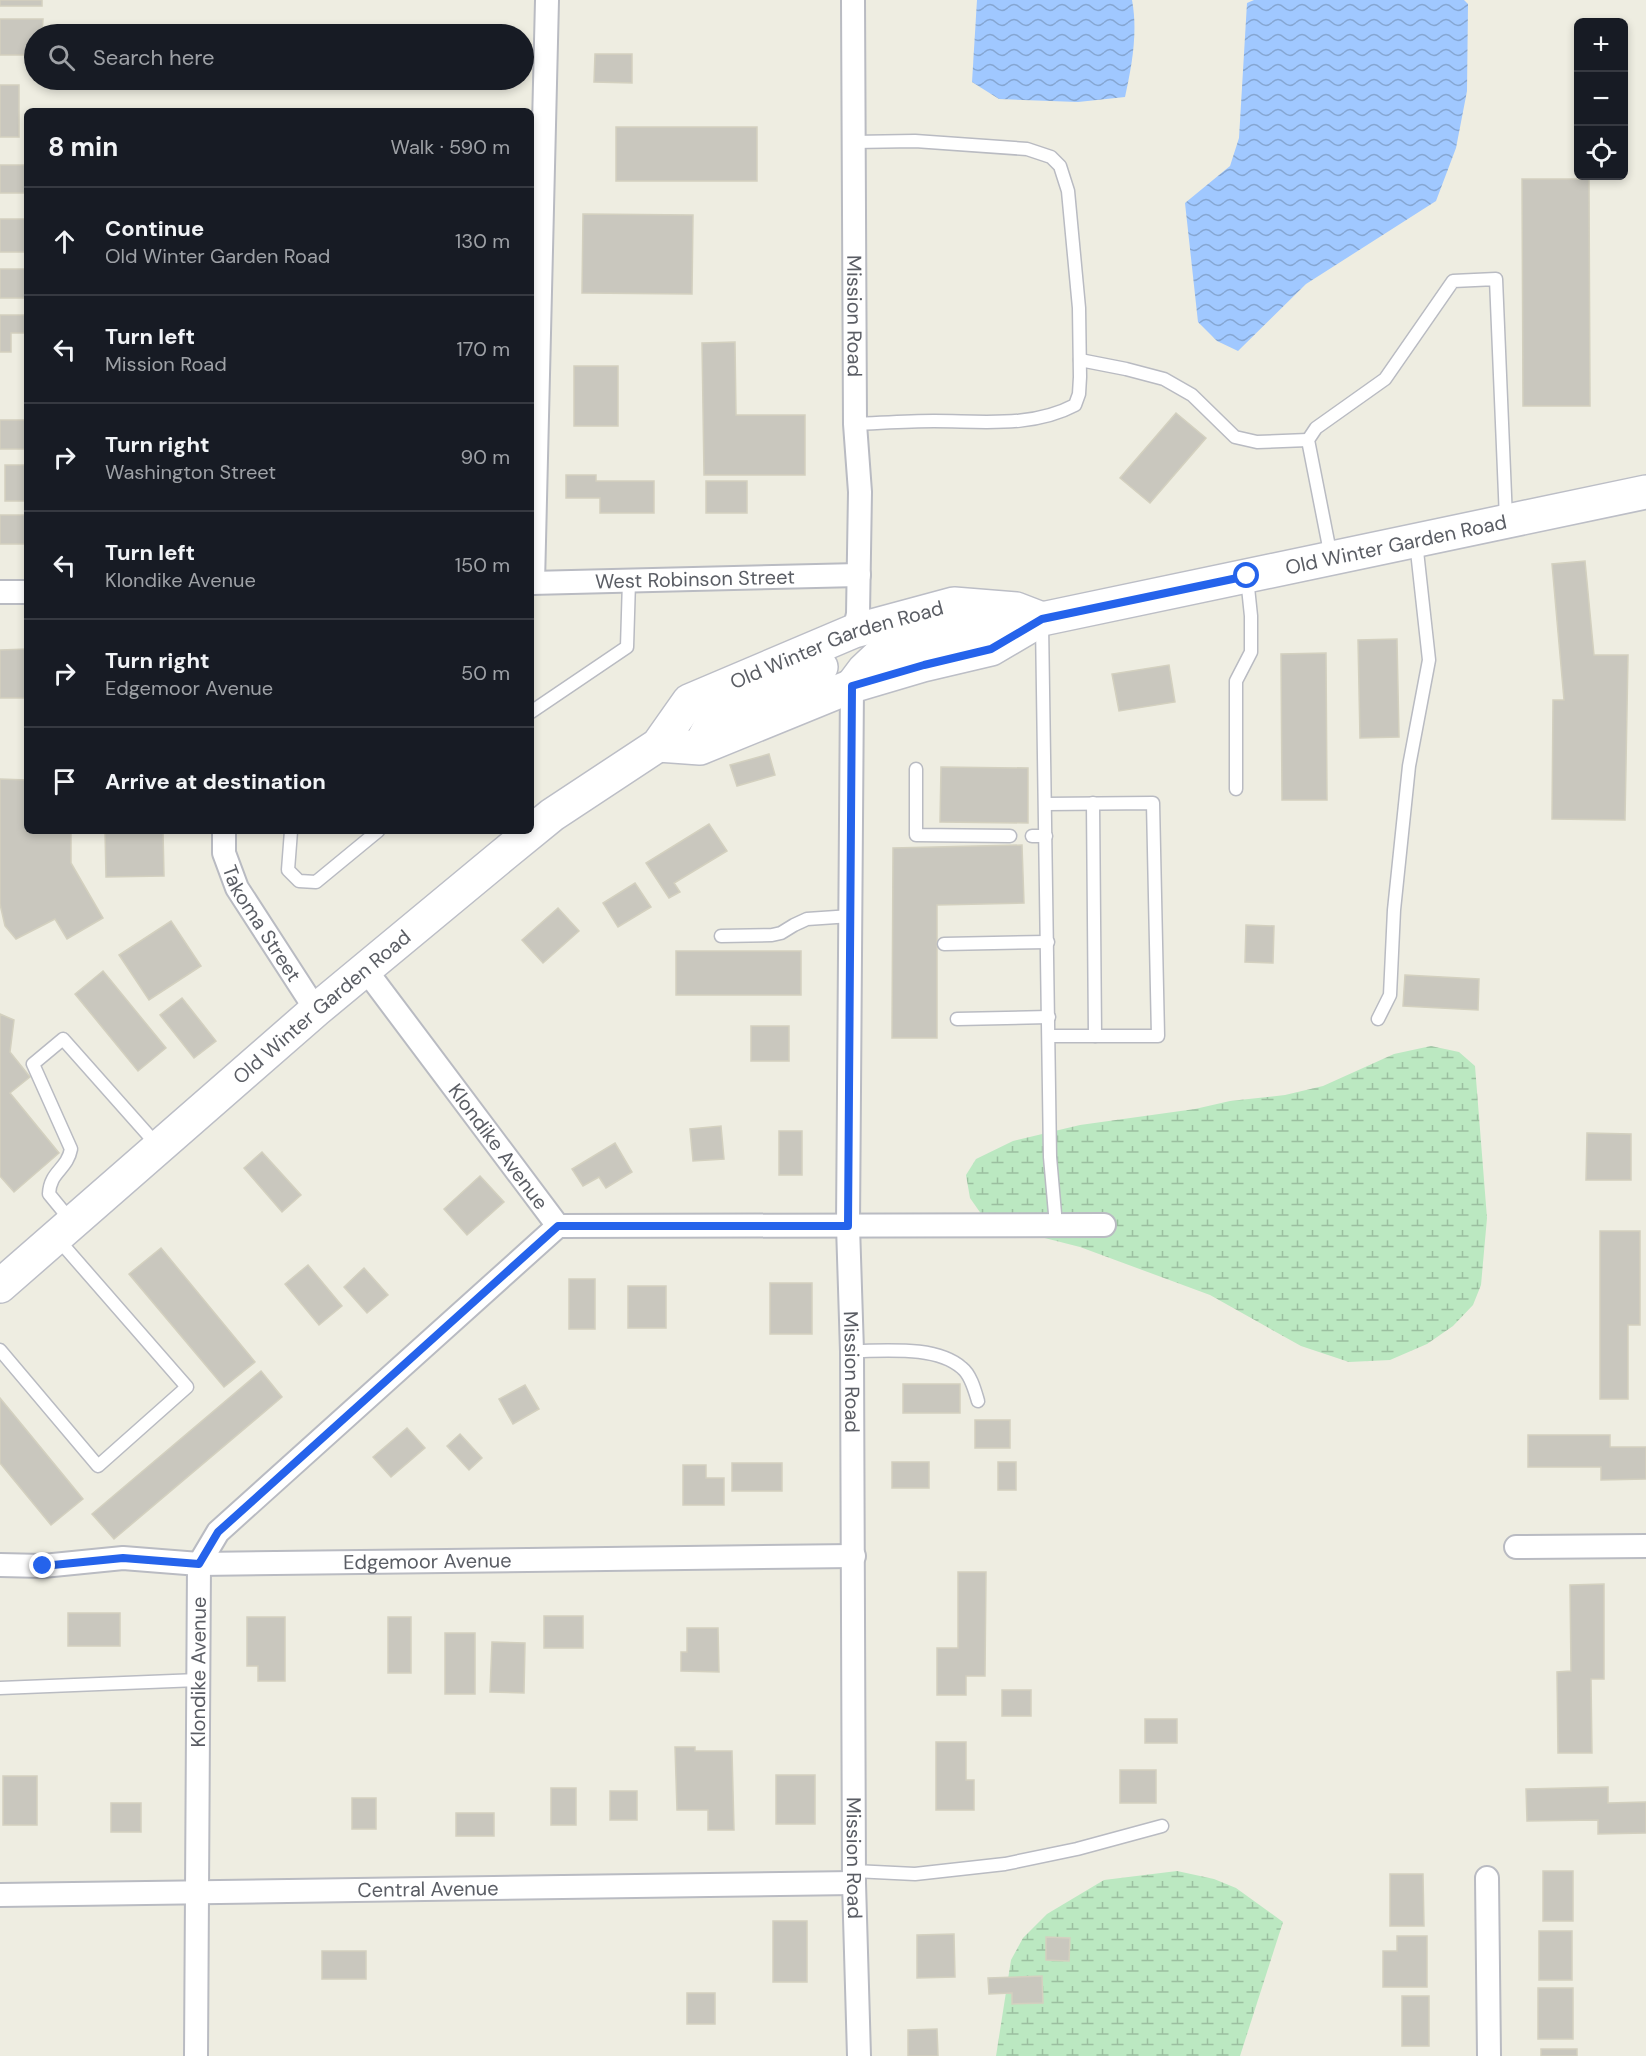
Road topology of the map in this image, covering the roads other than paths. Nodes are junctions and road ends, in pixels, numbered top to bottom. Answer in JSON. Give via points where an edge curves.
{"nodes":[{"id":1,"x":548,"y":0,"type":"edge"},
{"id":2,"x":853,"y":0,"type":"edge"},
{"id":3,"x":853,"y":142,"type":"junction"},
{"id":4,"x":1080,"y":360,"type":"junction"},
{"id":5,"x":855,"y":424,"type":"junction"},
{"id":6,"x":1308,"y":440,"type":"junction"},
{"id":7,"x":1646,"y":492,"type":"edge"},
{"id":8,"x":534,"y":510,"type":"edge"},
{"id":9,"x":1506,"y":522,"type":"junction"},
{"id":10,"x":1416,"y":541,"type":"junction"},
{"id":11,"x":1332,"y":559,"type":"junction"},
{"id":12,"x":859,"y":575,"type":"junction"},
{"id":13,"x":1247,"y":576,"type":"junction"},
{"id":14,"x":629,"y":581,"type":"junction"},
{"id":15,"x":534,"y":583,"type":"edge"},
{"id":16,"x":0,"y":592,"type":"edge"},
{"id":17,"x":24,"y":592,"type":"edge"},
{"id":18,"x":1029,"y":614,"type":"junction"},
{"id":19,"x":855,"y":631,"type":"junction"},
{"id":20,"x":852,"y":686,"type":"junction"},
{"id":21,"x":534,"y":710,"type":"edge"},
{"id":22,"x":658,"y":745,"type":"junction"},
{"id":23,"x":700,"y":747,"type":"junction"},
{"id":24,"x":916,"y":769,"type":"dead end"},
{"id":25,"x":1236,"y":789,"type":"dead end"},
{"id":26,"x":1093,"y":803,"type":"junction"},
{"id":27,"x":1046,"y":804,"type":"junction"},
{"id":28,"x":534,"y":828,"type":"edge"},
{"id":29,"x":224,"y":834,"type":"edge"},
{"id":30,"x":291,"y":834,"type":"edge"},
{"id":31,"x":374,"y":834,"type":"edge"},
{"id":32,"x":527,"y":834,"type":"edge"},
{"id":33,"x":1010,"y":836,"type":"dead end"},
{"id":34,"x":1032,"y":836,"type":"dead end"},
{"id":35,"x":1046,"y":836,"type":"junction"},
{"id":36,"x":851,"y":916,"type":"junction"},
{"id":37,"x":721,"y":936,"type":"dead end"},
{"id":38,"x":1048,"y":942,"type":"junction"},
{"id":39,"x":944,"y":944,"type":"dead end"},
{"id":40,"x":365,"y":969,"type":"junction"},
{"id":41,"x":316,"y":1010,"type":"junction"},
{"id":42,"x":1049,"y":1017,"type":"junction"},
{"id":43,"x":957,"y":1018,"type":"dead end"},
{"id":44,"x":1378,"y":1018,"type":"dead end"},
{"id":45,"x":1049,"y":1036,"type":"junction"},
{"id":46,"x":1095,"y":1036,"type":"junction"},
{"id":47,"x":159,"y":1147,"type":"junction"},
{"id":48,"x":1056,"y":1225,"type":"junction"},
{"id":49,"x":1104,"y":1225,"type":"dead end"},
{"id":50,"x":558,"y":1226,"type":"junction"},
{"id":51,"x":848,"y":1226,"type":"junction"},
{"id":52,"x":64,"y":1230,"type":"junction"},
{"id":53,"x":0,"y":1286,"type":"edge"},
{"id":54,"x":0,"y":1350,"type":"edge"},
{"id":55,"x":852,"y":1351,"type":"junction"},
{"id":56,"x":978,"y":1401,"type":"dead end"},
{"id":57,"x":1646,"y":1546,"type":"edge"},
{"id":58,"x":1516,"y":1547,"type":"dead end"},
{"id":59,"x":854,"y":1556,"type":"junction"},
{"id":60,"x":199,"y":1564,"type":"junction"},
{"id":61,"x":0,"y":1565,"type":"edge"},
{"id":62,"x":198,"y":1680,"type":"junction"},
{"id":63,"x":0,"y":1688,"type":"edge"},
{"id":64,"x":1162,"y":1826,"type":"dead end"},
{"id":65,"x":854,"y":1877,"type":"junction"},
{"id":66,"x":1487,"y":1878,"type":"dead end"},
{"id":67,"x":196,"y":1891,"type":"junction"},
{"id":68,"x":0,"y":1895,"type":"edge"},
{"id":69,"x":196,"y":2056,"type":"edge"},
{"id":70,"x":859,"y":2056,"type":"edge"},
{"id":71,"x":1489,"y":2056,"type":"edge"}],
"edges":[{"from":1,"to":8,"type":"street"},
{"from":2,"to":3,"type":"street","name":"Mission Road"},
{"from":3,"to":4,"type":"lane","via":[[915,141],[1027,149],[1051,157],[1060,166],[1068,191]]},
{"from":3,"to":5,"type":"street","name":"Mission Road"},
{"from":4,"to":5,"type":"lane","via":[[1079,394],[1074,405],[1058,414],[1021,421]]},
{"from":4,"to":6,"type":"lane","via":[[1164,379],[1192,395],[1235,437],[1257,442]]},
{"from":5,"to":12,"type":"street","name":"Mission Road","via":[[860,492]]},
{"from":6,"to":9,"type":"lane","via":[[1316,428],[1385,379],[1452,281],[1496,279]]},
{"from":6,"to":11,"type":"lane"},
{"from":7,"to":9,"type":"main road","name":"Old Winter Garden Road"},
{"from":9,"to":10,"type":"main road","name":"Old Winter Garden Road"},
{"from":10,"to":11,"type":"main road","name":"Old Winter Garden Road"},
{"from":10,"to":44,"type":"lane","via":[[1429,660],[1409,766],[1389,994]]},
{"from":11,"to":13,"type":"main road","name":"Old Winter Garden Road"},
{"from":12,"to":14,"type":"street","name":"West Robinson Street"},
{"from":12,"to":19,"type":"street","name":"Mission Road"},
{"from":13,"to":18,"type":"main road","name":"Old Winter Garden Road"},
{"from":13,"to":25,"type":"lane","via":[[1251,652],[1236,681]]},
{"from":14,"to":15,"type":"street","name":"West Robinson Street"},
{"from":14,"to":21,"type":"lane","via":[[627,647]]},
{"from":16,"to":17,"type":"street"},
{"from":18,"to":19,"type":"main road","name":"Old Winter Garden Road","via":[[954,604]]},
{"from":18,"to":20,"type":"main road","name":"Old Winter Garden Road","via":[[991,649]]},
{"from":18,"to":27,"type":"lane"},
{"from":19,"to":22,"type":"main road","name":"Old Winter Garden Road","via":[[689,701]]},
{"from":19,"to":23,"type":"main road","via":[[829,664],[714,719]]},
{"from":20,"to":23,"type":"main road","name":"Old Winter Garden Road"},
{"from":20,"to":36,"type":"street","name":"Mission Road"},
{"from":22,"to":23,"type":"main road","name":"Old Winter Garden Road"},
{"from":22,"to":28,"type":"main road","name":"Old Winter Garden Road"},
{"from":24,"to":33,"type":"lane","via":[[916,835]]},
{"from":26,"to":27,"type":"lane"},
{"from":26,"to":46,"type":"lane"},
{"from":26,"to":46,"type":"lane","via":[[1153,803],[1158,1036]]},
{"from":27,"to":35,"type":"lane"},
{"from":29,"to":41,"type":"street","name":"Takoma Street","via":[[224,853],[237,888]]},
{"from":30,"to":31,"type":"lane","via":[[288,870],[299,880],[316,882]]},
{"from":32,"to":40,"type":"main road","name":"Old Winter Garden Road"},
{"from":34,"to":35,"type":"lane"},
{"from":35,"to":38,"type":"lane"},
{"from":36,"to":37,"type":"lane","via":[[807,919],[772,935]]},
{"from":36,"to":51,"type":"street","name":"Mission Road"},
{"from":38,"to":39,"type":"lane"},
{"from":38,"to":42,"type":"lane"},
{"from":40,"to":41,"type":"main road","name":"Old Winter Garden Road"},
{"from":40,"to":50,"type":"street","name":"Klondike Avenue"},
{"from":41,"to":47,"type":"main road","name":"Old Winter Garden Road"},
{"from":42,"to":43,"type":"lane"},
{"from":42,"to":45,"type":"lane"},
{"from":45,"to":46,"type":"lane"},
{"from":45,"to":48,"type":"lane","via":[[1050,1157]]},
{"from":47,"to":52,"type":"main road","name":"Old Winter Garden Road"},
{"from":47,"to":52,"type":"lane","via":[[63,1039],[33,1064],[71,1149],[69,1159],[49,1182],[49,1194]]},
{"from":48,"to":49,"type":"street"},
{"from":48,"to":51,"type":"street"},
{"from":50,"to":51,"type":"street"},
{"from":50,"to":60,"type":"street","name":"Klondike Avenue","via":[[218,1532]]},
{"from":51,"to":55,"type":"street","name":"Mission Road"},
{"from":52,"to":53,"type":"main road","name":"Old Winter Garden Road"},
{"from":52,"to":54,"type":"lane","via":[[187,1388],[98,1466]]},
{"from":55,"to":56,"type":"lane","via":[[934,1354],[963,1368]]},
{"from":55,"to":59,"type":"street","name":"Mission Road"},
{"from":57,"to":58,"type":"street"},
{"from":59,"to":60,"type":"street","name":"Edgemoor Avenue"},
{"from":59,"to":65,"type":"street","name":"Mission Road"},
{"from":60,"to":61,"type":"street","name":"Edgemoor Avenue","via":[[123,1558],[43,1566]]},
{"from":60,"to":62,"type":"street","name":"Klondike Avenue"},
{"from":62,"to":63,"type":"lane"},
{"from":62,"to":67,"type":"street","name":"Klondike Avenue"},
{"from":64,"to":65,"type":"lane","via":[[1005,1864]]},
{"from":65,"to":67,"type":"street","name":"Central Avenue"},
{"from":65,"to":70,"type":"street","name":"Mission Road"},
{"from":66,"to":71,"type":"street"},
{"from":67,"to":68,"type":"street","name":"Central Avenue"},
{"from":67,"to":69,"type":"street","name":"Klondike Avenue"}]}
